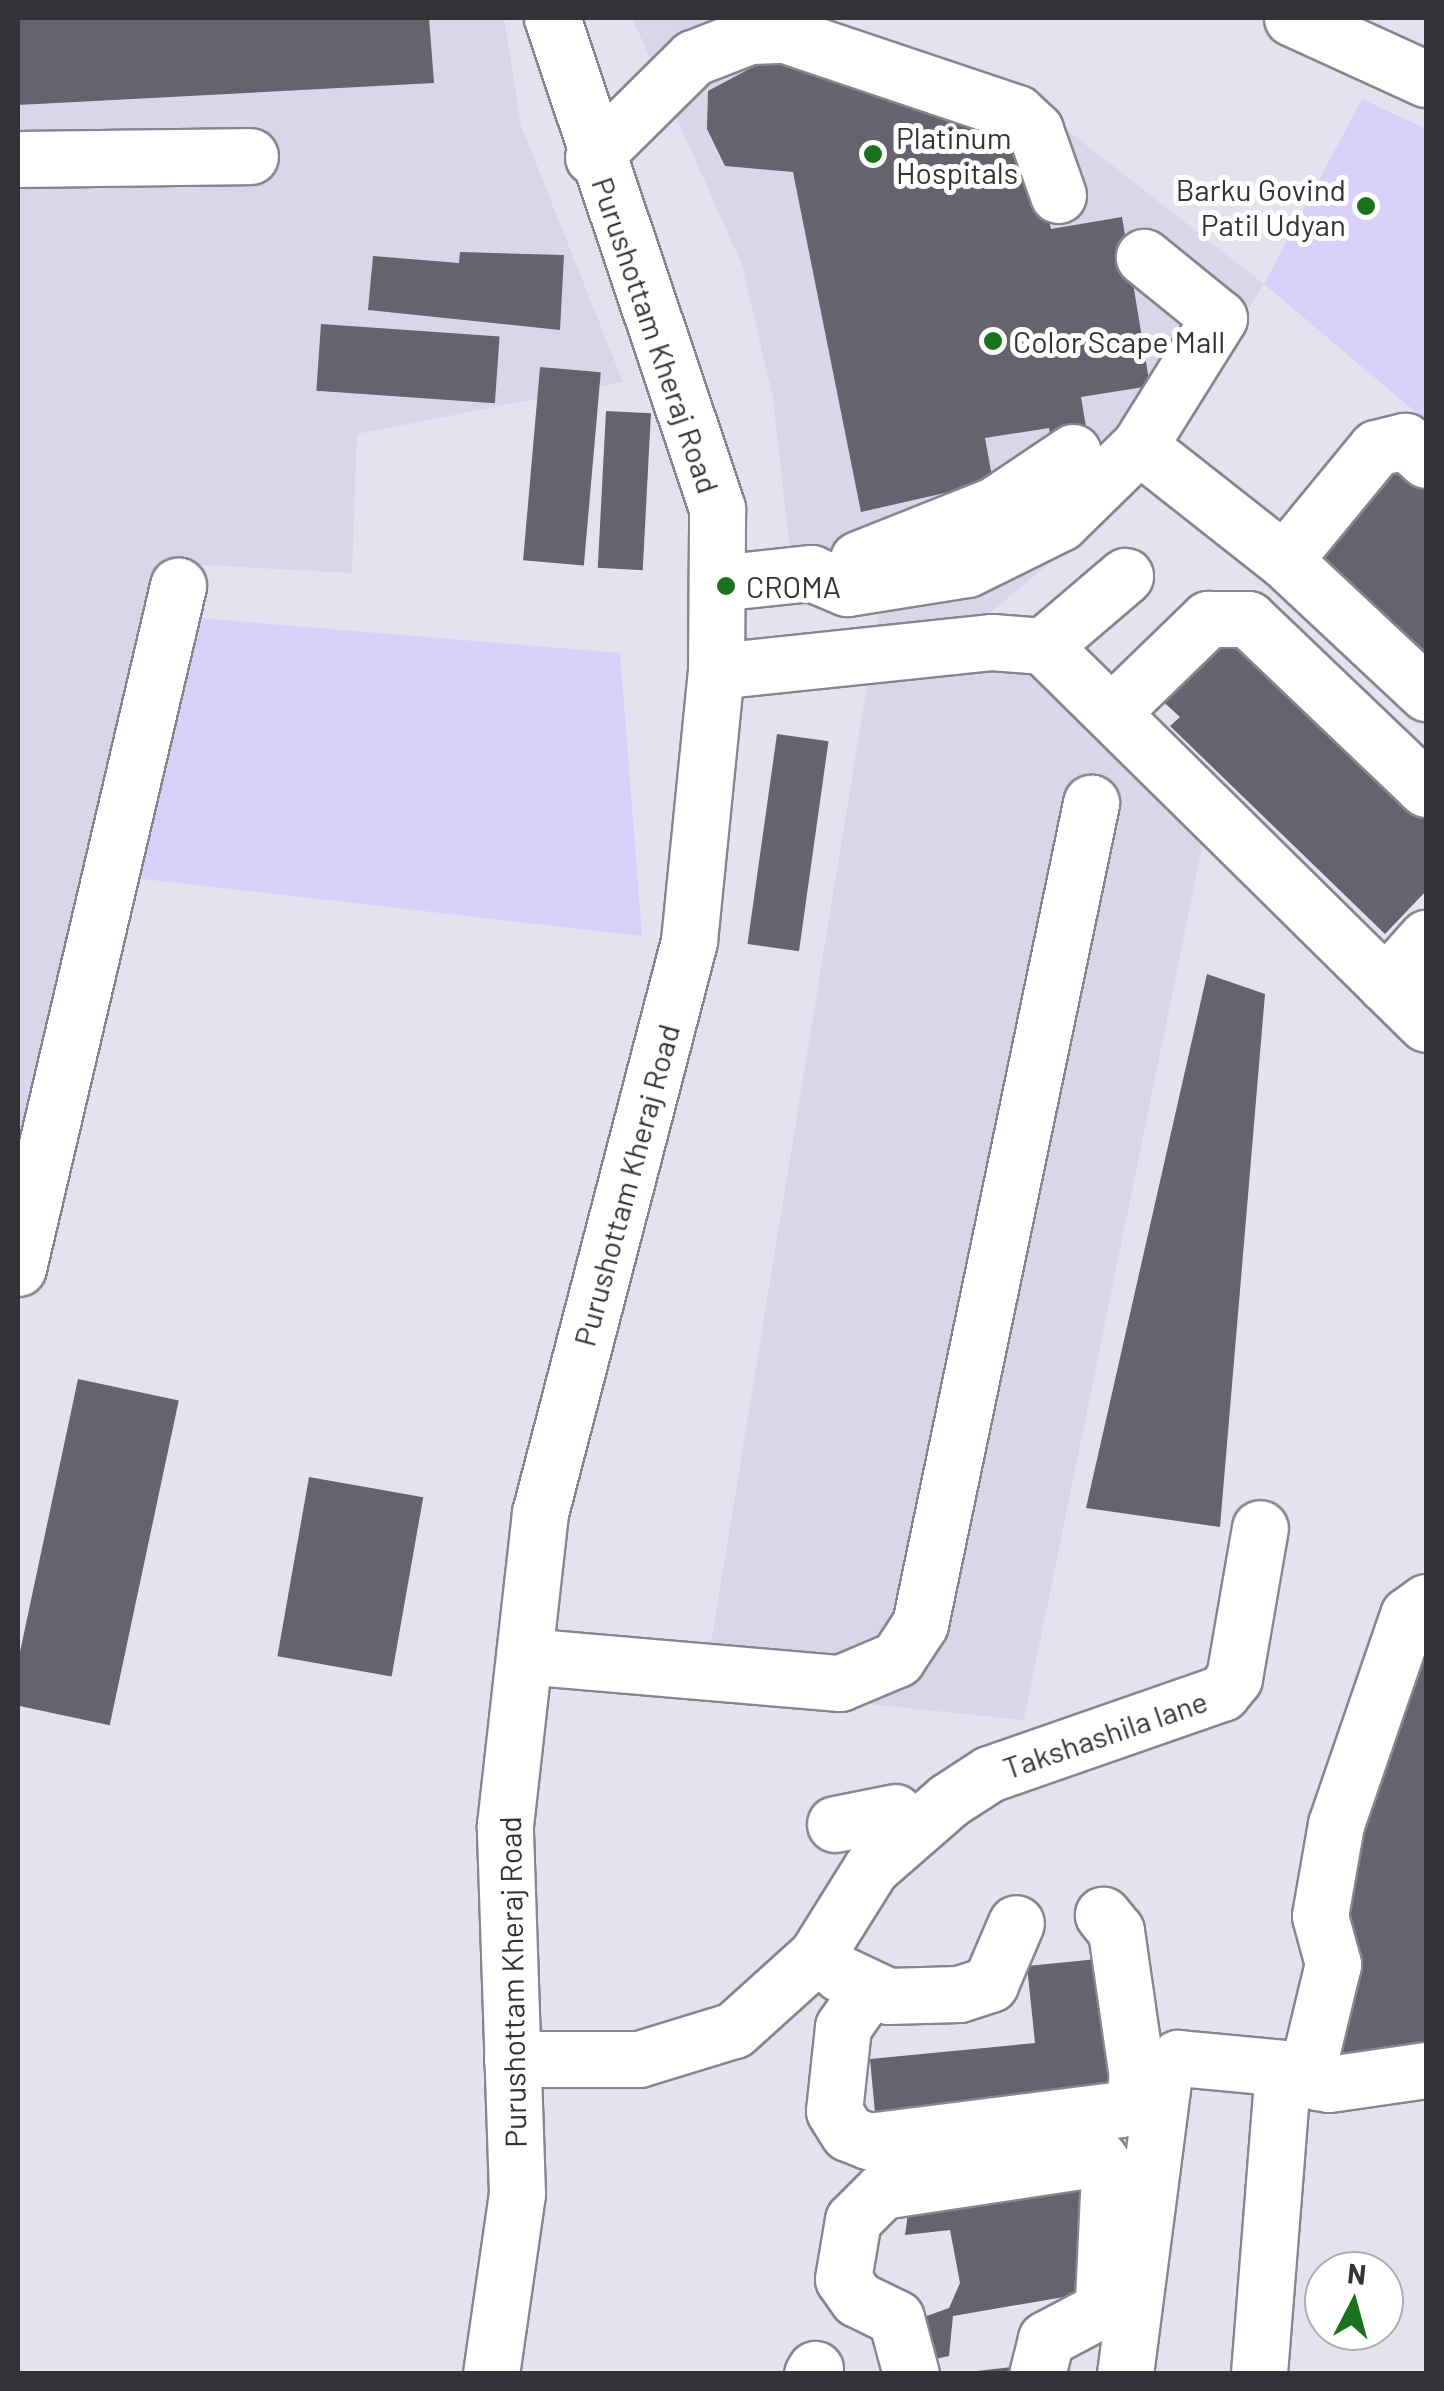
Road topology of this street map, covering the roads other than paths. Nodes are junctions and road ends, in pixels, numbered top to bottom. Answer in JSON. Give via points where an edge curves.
{"nodes":[{"id":1,"x":552,"y":18,"type":"edge"},
{"id":2,"x":1292,"y":18,"type":"edge"},
{"id":3,"x":1426,"y":80,"type":"edge"},
{"id":4,"x":250,"y":156,"type":"dead end"},
{"id":5,"x":594,"y":157,"type":"junction"},
{"id":6,"x":18,"y":159,"type":"edge"},
{"id":7,"x":1058,"y":196,"type":"dead end"},
{"id":8,"x":1144,"y":257,"type":"dead end"},
{"id":9,"x":1139,"y":446,"type":"junction"},
{"id":10,"x":1073,"y":452,"type":"dead end"},
{"id":11,"x":1426,"y":460,"type":"edge"},
{"id":12,"x":1284,"y":560,"type":"junction"},
{"id":13,"x":811,"y":573,"type":"junction"},
{"id":14,"x":1126,"y":576,"type":"dead end"},
{"id":15,"x":717,"y":583,"type":"junction"},
{"id":16,"x":178,"y":586,"type":"dead end"},
{"id":17,"x":1042,"y":646,"type":"junction"},
{"id":18,"x":716,"y":671,"type":"junction"},
{"id":19,"x":1426,"y":693,"type":"edge"},
{"id":20,"x":1114,"y":710,"type":"junction"},
{"id":21,"x":1426,"y":788,"type":"edge"},
{"id":22,"x":1091,"y":803,"type":"dead end"},
{"id":23,"x":1426,"y":938,"type":"edge"},
{"id":24,"x":1384,"y":984,"type":"junction"},
{"id":25,"x":1426,"y":1024,"type":"edge"},
{"id":26,"x":18,"y":1268,"type":"edge"},
{"id":27,"x":1260,"y":1528,"type":"dead end"},
{"id":28,"x":1426,"y":1602,"type":"edge"},
{"id":29,"x":524,"y":1656,"type":"junction"},
{"id":30,"x":1103,"y":1914,"type":"dead end"},
{"id":31,"x":1016,"y":1923,"type":"dead end"},
{"id":32,"x":816,"y":1956,"type":"junction"},
{"id":33,"x":868,"y":1991,"type":"junction"},
{"id":34,"x":512,"y":2060,"type":"junction"},
{"id":35,"x":1426,"y":2070,"type":"edge"},
{"id":36,"x":491,"y":2374,"type":"edge"},
{"id":37,"x":911,"y":2374,"type":"edge"},
{"id":38,"x":1037,"y":2374,"type":"edge"},
{"id":39,"x":1125,"y":2374,"type":"edge"},
{"id":40,"x":1259,"y":2374,"type":"edge"}],
"edges":[{"from":1,"to":5,"type":"street","name":"Purushottam Kheraj Road"},
{"from":2,"to":3,"type":"street"},
{"from":4,"to":6,"type":"street"},
{"from":5,"to":7,"type":"street","via":[[693,58],[749,36],[785,35],[1017,113],[1035,130]]},
{"from":5,"to":15,"type":"street","name":"Purushottam Kheraj Road","via":[[717,508]]},
{"from":8,"to":9,"type":"street","via":[[1219,318]]},
{"from":9,"to":12,"type":"street"},
{"from":9,"to":13,"type":"street","via":[[1060,522],[966,569],[847,588]]},
{"from":10,"to":13,"type":"street","via":[[994,506],[917,541]]},
{"from":11,"to":12,"type":"street","via":[[1405,441],[1376,448]]},
{"from":12,"to":19,"type":"street"},
{"from":13,"to":15,"type":"street"},
{"from":14,"to":17,"type":"street"},
{"from":15,"to":18,"type":"street","name":"Purushottam Kheraj Road"},
{"from":16,"to":26,"type":"street"},
{"from":17,"to":18,"type":"street","via":[[992,642]]},
{"from":17,"to":20,"type":"street"},
{"from":18,"to":29,"type":"street","name":"Purushottam Kheraj Road","via":[[689,941],[540,1513]]},
{"from":20,"to":21,"type":"street","via":[[1208,619],[1248,619]]},
{"from":20,"to":24,"type":"street"},
{"from":22,"to":29,"type":"street","via":[[920,1624],[896,1659],[840,1683]]},
{"from":23,"to":24,"type":"street"},
{"from":24,"to":25,"type":"street"},
{"from":27,"to":32,"type":"street","name":"Takshashila lane","via":[[1234,1678],[1222,1693],[988,1774],[866,1830]]},
{"from":28,"to":35,"type":"street","via":[[1408,1614],[1336,1824],[1320,1916],[1333,1964],[1310,2059],[1316,2082],[1328,2084]]},
{"from":29,"to":34,"type":"street","name":"Purushottam Kheraj Road","via":[[504,1825]]},
{"from":30,"to":33,"type":"street","via":[[1116,1930],[1137,2077],[1134,2104],[1120,2109],[868,2141],[848,2132],[834,2111],[842,2028]]},
{"from":31,"to":33,"type":"street","via":[[990,1984],[959,1994]]},
{"from":32,"to":33,"type":"street"},
{"from":32,"to":34,"type":"street","name":"Takshashila lane","via":[[734,2030],[699,2044],[639,2059]]},
{"from":34,"to":36,"type":"street","name":"Purushottam Kheraj Road","via":[[517,2194]]},
{"from":37,"to":38,"type":"street","via":[[896,2318],[857,2299],[843,2279],[853,2220],[882,2191],[1098,2158],[1109,2173],[1103,2299],[1097,2312],[1046,2339]]},
{"from":39,"to":40,"type":"street","via":[[1164,2072],[1178,2058],[1283,2068]]}]}
